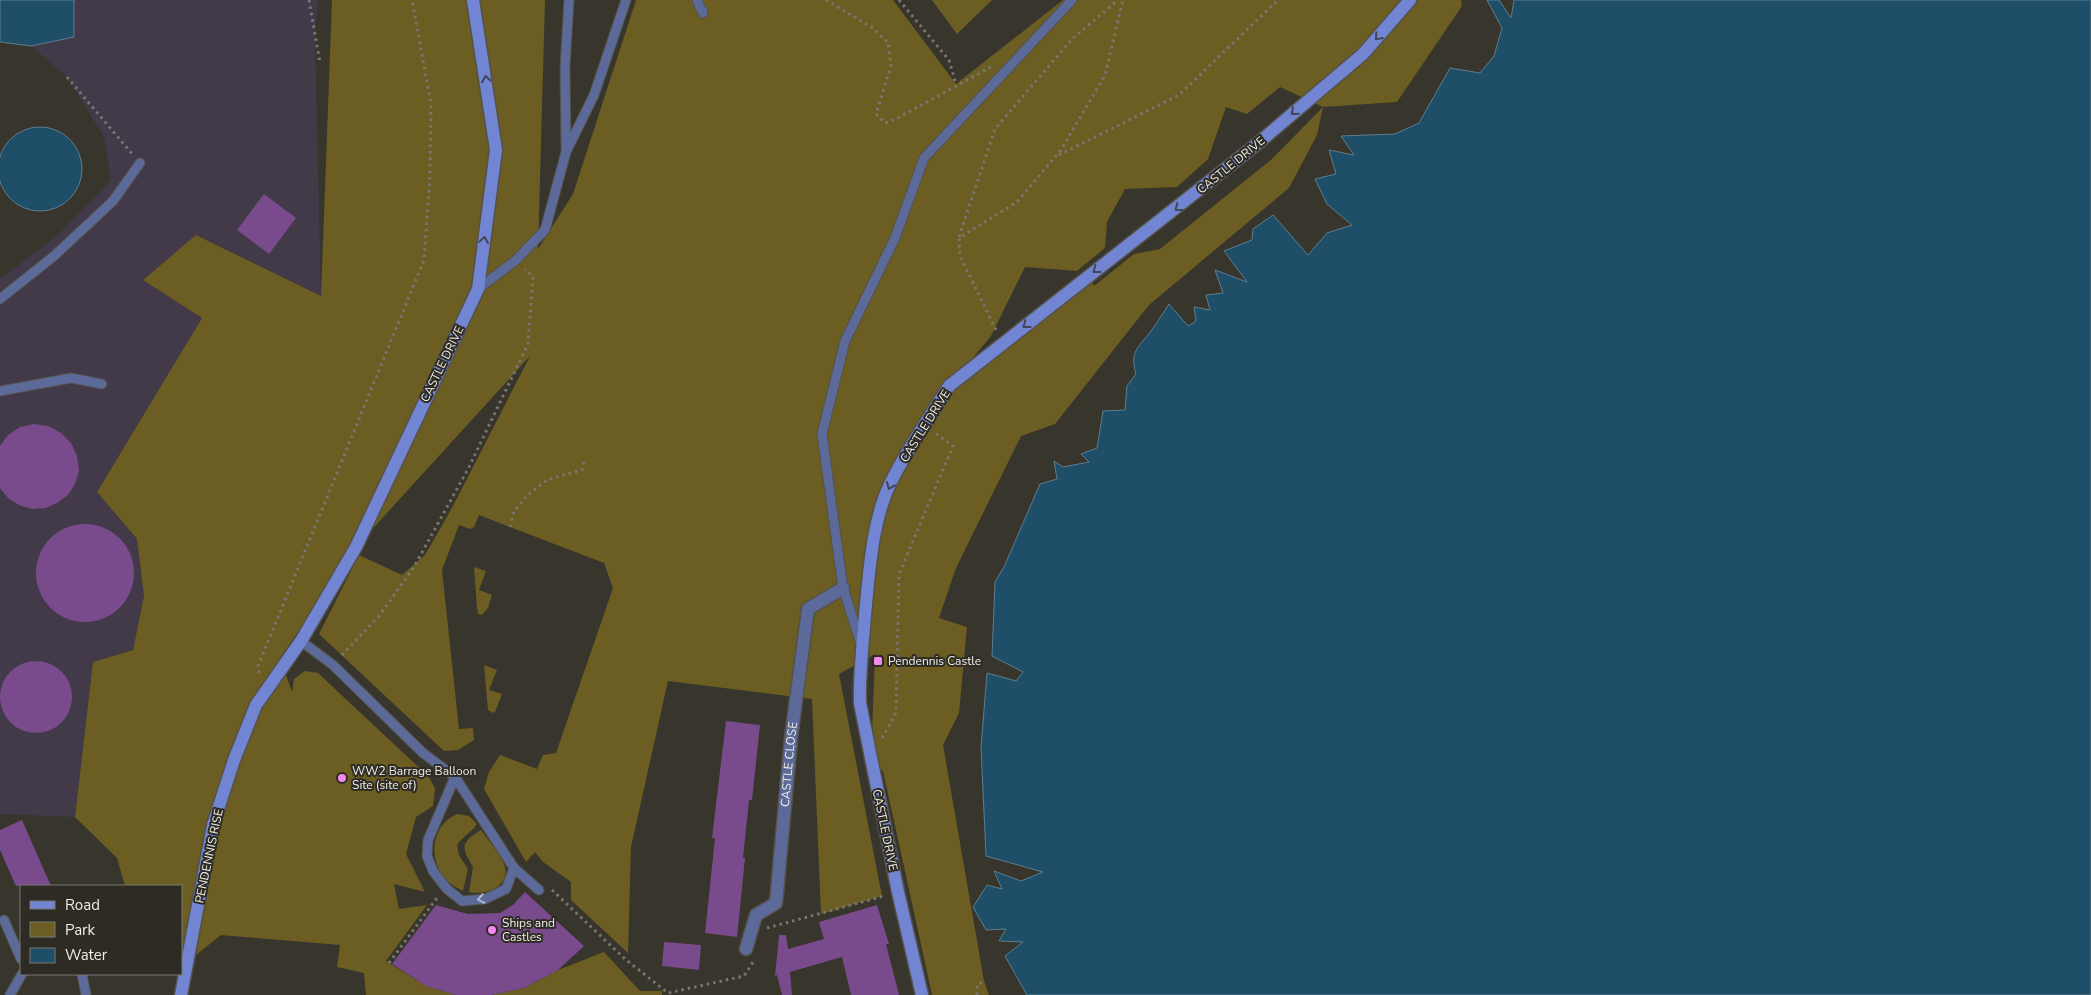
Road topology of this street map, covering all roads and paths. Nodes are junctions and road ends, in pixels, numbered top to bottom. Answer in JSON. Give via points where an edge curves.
{"nodes":[{"id":1,"x":309,"y":0,"type":"edge"},
{"id":2,"x":412,"y":0,"type":"edge"},
{"id":3,"x":473,"y":0,"type":"edge"},
{"id":4,"x":569,"y":0,"type":"edge"},
{"id":5,"x":626,"y":0,"type":"edge"},
{"id":6,"x":697,"y":0,"type":"edge"},
{"id":7,"x":826,"y":0,"type":"edge"},
{"id":8,"x":899,"y":0,"type":"edge"},
{"id":9,"x":1072,"y":0,"type":"edge"},
{"id":10,"x":1118,"y":0,"type":"edge"},
{"id":11,"x":1123,"y":0,"type":"edge"},
{"id":12,"x":1278,"y":0,"type":"edge"},
{"id":13,"x":1410,"y":0,"type":"edge"},
{"id":14,"x":702,"y":13,"type":"dead end"},
{"id":15,"x":999,"y":62,"type":"dead end"},
{"id":16,"x":320,"y":63,"type":"dead end"},
{"id":17,"x":67,"y":77,"type":"dead end"},
{"id":18,"x":956,"y":84,"type":"junction"},
{"id":19,"x":566,"y":152,"type":"junction"},
{"id":20,"x":1056,"y":156,"type":"junction"},
{"id":21,"x":140,"y":163,"type":"joint"},
{"id":22,"x":959,"y":238,"type":"junction"},
{"id":23,"x":516,"y":260,"type":"junction"},
{"id":24,"x":478,"y":289,"type":"junction"},
{"id":25,"x":0,"y":299,"type":"edge"},
{"id":26,"x":1003,"y":343,"type":"junction"},
{"id":27,"x":102,"y":384,"type":"dead end"},
{"id":28,"x":0,"y":392,"type":"edge"},
{"id":29,"x":924,"y":426,"type":"junction"},
{"id":30,"x":584,"y":461,"type":"dead end"},
{"id":31,"x":510,"y":527,"type":"dead end"},
{"id":32,"x":843,"y":588,"type":"junction"},
{"id":33,"x":301,"y":640,"type":"junction"},
{"id":34,"x":862,"y":649,"type":"junction"},
{"id":35,"x":333,"y":666,"type":"junction"},
{"id":36,"x":263,"y":694,"type":"junction"},
{"id":37,"x":871,"y":760,"type":"junction"},
{"id":38,"x":455,"y":777,"type":"junction"},
{"id":39,"x":514,"y":868,"type":"junction"},
{"id":40,"x":539,"y":890,"type":"joint"},
{"id":41,"x":898,"y":892,"type":"junction"},
{"id":42,"x":428,"y":910,"type":"dead end"},
{"id":43,"x":4,"y":920,"type":"dead end"},
{"id":44,"x":764,"y":936,"type":"dead end"},
{"id":45,"x":746,"y":949,"type":"dead end"},
{"id":46,"x":20,"y":958,"type":"edge"},
{"id":47,"x":754,"y":960,"type":"dead end"},
{"id":48,"x":389,"y":963,"type":"dead end"},
{"id":49,"x":21,"y":975,"type":"edge"},
{"id":50,"x":82,"y":975,"type":"edge"},
{"id":51,"x":984,"y":981,"type":"dead end"},
{"id":52,"x":10,"y":995,"type":"edge"},
{"id":53,"x":86,"y":995,"type":"edge"},
{"id":54,"x":182,"y":995,"type":"edge"},
{"id":55,"x":922,"y":995,"type":"edge"},
{"id":56,"x":977,"y":995,"type":"edge"}],
"edges":[{"from":1,"to":16,"type":"path"},
{"from":2,"to":36,"type":"path","via":[[431,104],[424,260],[258,666]]},
{"from":24,"to":3,"type":"street","name":"CASTLE DRIVE","one_way":true,"via":[[496,150]]},
{"from":4,"to":19,"type":"lane","via":[[565,68]]},
{"from":5,"to":19,"type":"lane","via":[[594,95]]},
{"from":6,"to":14,"type":"lane"},
{"from":7,"to":18,"type":"path","via":[[873,28],[888,43],[891,66],[876,114],[885,123]]},
{"from":8,"to":18,"type":"path","via":[[948,60]]},
{"from":9,"to":32,"type":"lane","via":[[924,158],[895,238],[845,341],[822,434]]},
{"from":10,"to":22,"type":"path","via":[[1072,39],[995,130]]},
{"from":11,"to":20,"type":"path","via":[[1105,76]]},
{"from":12,"to":20,"type":"path","via":[[1179,95]]},
{"from":13,"to":26,"type":"street","name":"CASTLE DRIVE","one_way":true,"via":[[1363,54],[1257,144]]},
{"from":15,"to":18,"type":"path"},
{"from":17,"to":21,"type":"path"},
{"from":19,"to":23,"type":"lane","via":[[545,230]]},
{"from":20,"to":22,"type":"path","via":[[1017,202]]},
{"from":21,"to":25,"type":"lane","via":[[113,201],[54,256]]},
{"from":22,"to":26,"type":"path","via":[[960,256]]},
{"from":23,"to":24,"type":"lane"},
{"from":23,"to":35,"type":"path","via":[[533,277],[528,344],[469,467],[414,567],[379,616]]},
{"from":24,"to":33,"type":"street","name":"CASTLE DRIVE","via":[[356,547]]},
{"from":26,"to":29,"type":"street","name":"CASTLE DRIVE","via":[[949,386]]},
{"from":27,"to":28,"type":"lane","via":[[71,378]]},
{"from":29,"to":34,"type":"street","name":"CASTLE DRIVE","one_way":true,"via":[[889,485],[878,521],[870,564]]},
{"from":29,"to":37,"type":"path","via":[[953,446],[900,574],[896,713]]},
{"from":30,"to":31,"type":"path","via":[[582,470],[549,479],[529,494],[514,511]]},
{"from":32,"to":34,"type":"lane"},
{"from":32,"to":45,"type":"street","name":"CASTLE CLOSE","via":[[808,609],[791,738],[776,903],[756,915]]},
{"from":33,"to":35,"type":"lane"},
{"from":33,"to":36,"type":"street","name":"CASTLE DRIVE"},
{"from":34,"to":37,"type":"street","name":"CASTLE DRIVE","via":[[860,703]]},
{"from":35,"to":38,"type":"lane","via":[[423,752]]},
{"from":36,"to":54,"type":"street","name":"PENDENNIS RISE","via":[[234,760],[213,825]]},
{"from":37,"to":41,"type":"street","name":"CASTLE DRIVE"},
{"from":38,"to":39,"type":"lane"},
{"from":39,"to":38,"type":"lane","one_way":true,"via":[[506,889],[485,900],[462,901],[433,871],[427,856],[428,840]]},
{"from":39,"to":40,"type":"lane"},
{"from":40,"to":47,"type":"path","via":[[551,889],[625,959],[668,993],[744,976]]},
{"from":41,"to":44,"type":"path","via":[[767,928]]},
{"from":41,"to":55,"type":"street","name":"CASTLE DRIVE"},
{"from":42,"to":48,"type":"path"},
{"from":43,"to":46,"type":"lane"},
{"from":49,"to":52,"type":"lane"},
{"from":50,"to":53,"type":"lane"},
{"from":51,"to":56,"type":"path","via":[[977,985]]}]}
